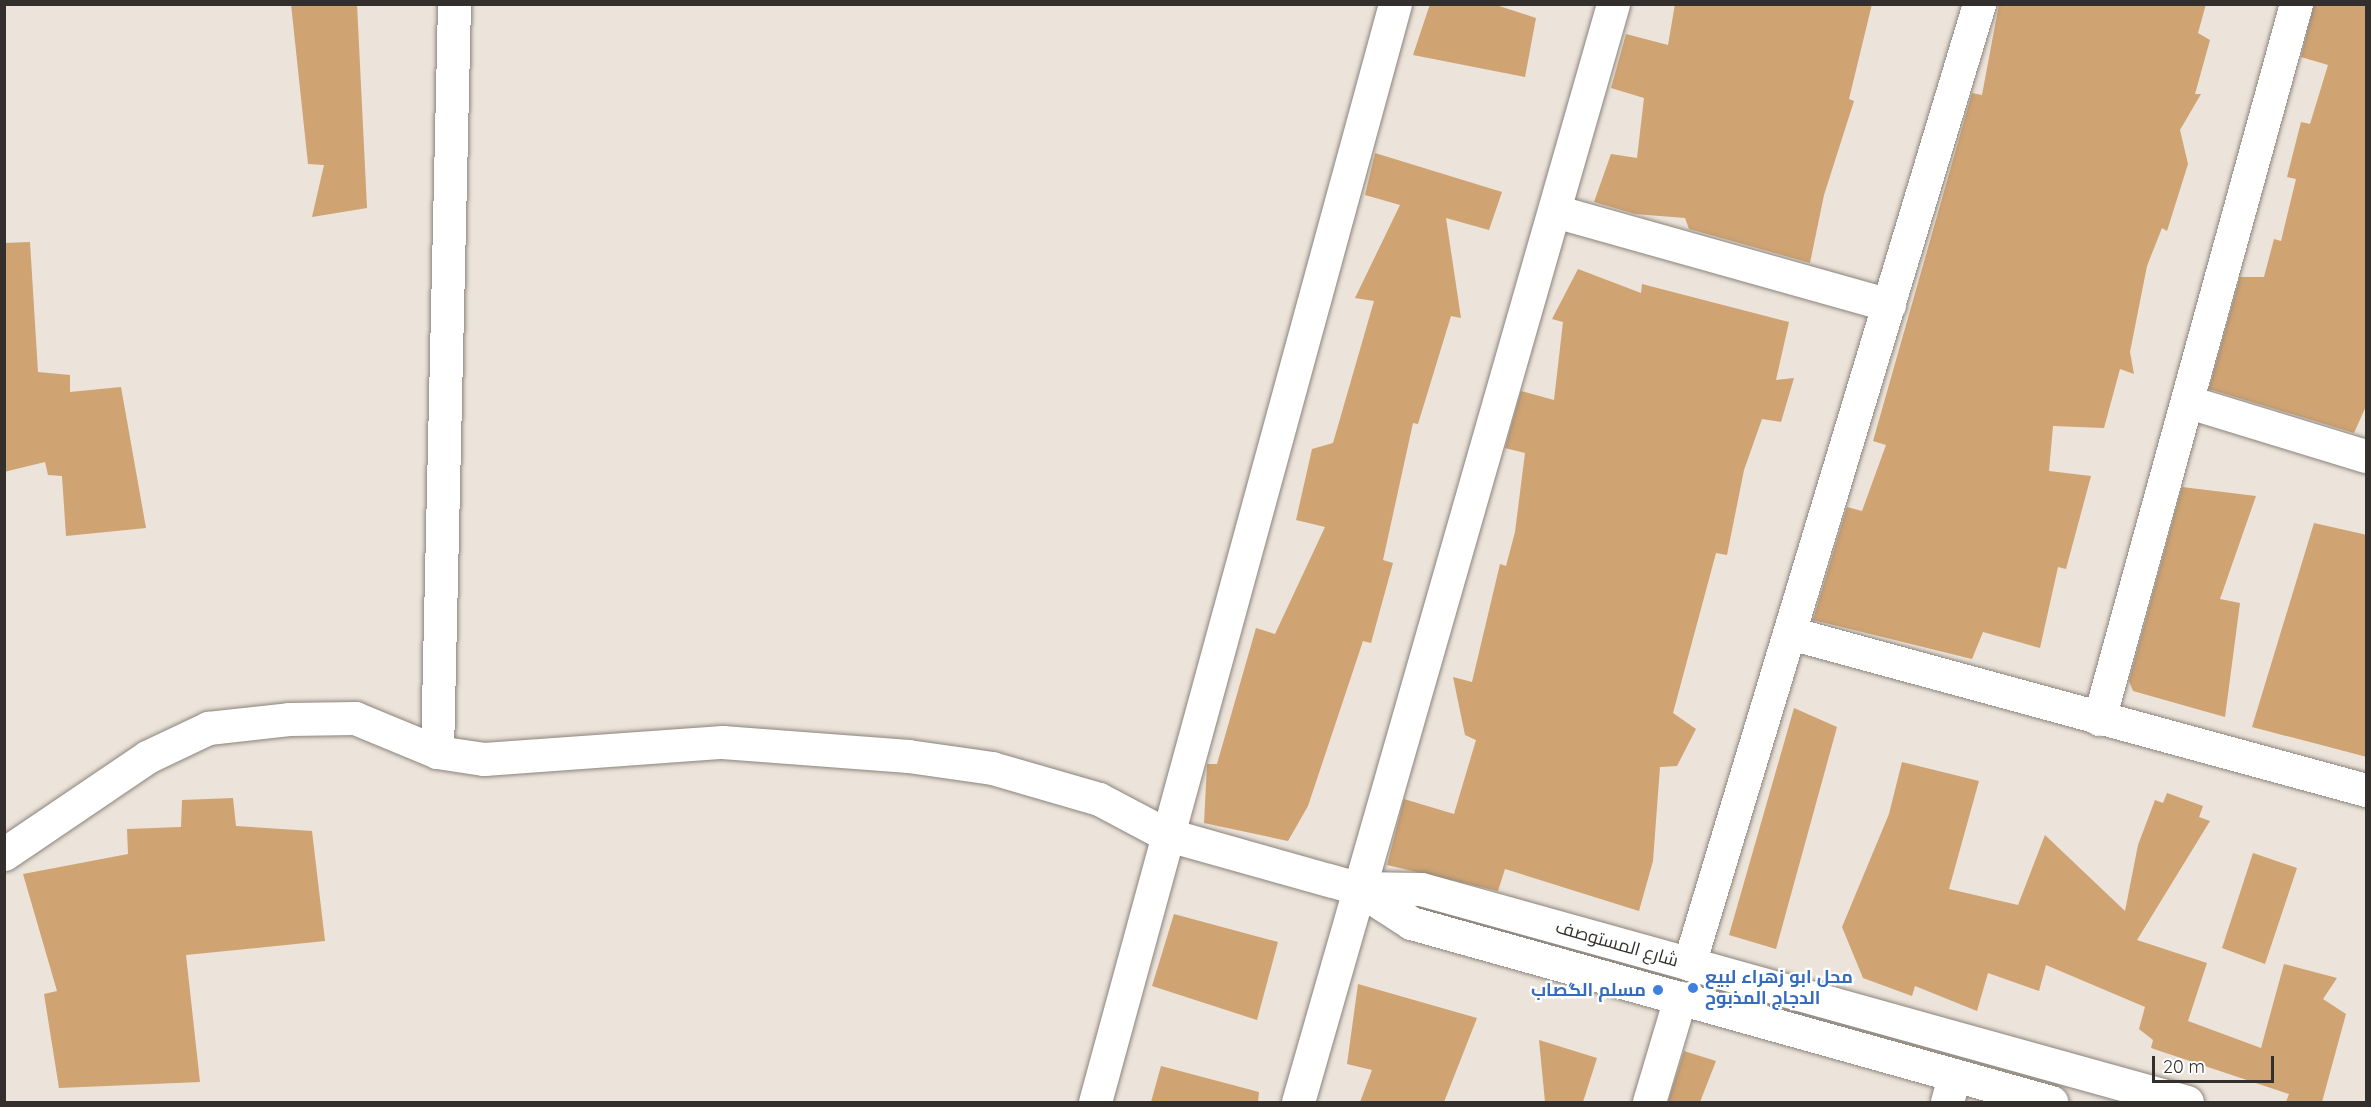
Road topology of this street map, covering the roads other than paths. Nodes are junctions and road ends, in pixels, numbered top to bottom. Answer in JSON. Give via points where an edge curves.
{"nodes":[{"id":1,"x":454,"y":4,"type":"edge"},
{"id":2,"x":1395,"y":4,"type":"edge"},
{"id":3,"x":1613,"y":4,"type":"edge"},
{"id":4,"x":1979,"y":4,"type":"edge"},
{"id":5,"x":2296,"y":4,"type":"edge"},
{"id":6,"x":1555,"y":210,"type":"junction"},
{"id":7,"x":1889,"y":305,"type":"junction"},
{"id":8,"x":2189,"y":402,"type":"junction"},
{"id":9,"x":2367,"y":456,"type":"edge"},
{"id":10,"x":1790,"y":633,"type":"junction"},
{"id":11,"x":2099,"y":718,"type":"junction"},
{"id":12,"x":437,"y":752,"type":"junction"},
{"id":13,"x":2367,"y":790,"type":"edge"},
{"id":14,"x":1165,"y":834,"type":"junction"},
{"id":15,"x":4,"y":854,"type":"edge"},
{"id":16,"x":1357,"y":888,"type":"junction"},
{"id":17,"x":1689,"y":964,"type":"junction"},
{"id":18,"x":1680,"y":998,"type":"junction"},
{"id":19,"x":1950,"y":1089,"type":"edge"},
{"id":20,"x":1095,"y":1102,"type":"edge"},
{"id":21,"x":1298,"y":1102,"type":"edge"},
{"id":22,"x":1649,"y":1102,"type":"edge"},
{"id":23,"x":2051,"y":1102,"type":"edge"},
{"id":24,"x":2187,"y":1102,"type":"edge"}],
"edges":[{"from":1,"to":12,"type":"street"},
{"from":2,"to":14,"type":"street"},
{"from":3,"to":6,"type":"street"},
{"from":4,"to":7,"type":"street"},
{"from":5,"to":8,"type":"street"},
{"from":6,"to":7,"type":"street"},
{"from":6,"to":16,"type":"street"},
{"from":7,"to":10,"type":"street"},
{"from":8,"to":9,"type":"street"},
{"from":8,"to":11,"type":"street"},
{"from":10,"to":11,"type":"street"},
{"from":10,"to":17,"type":"street"},
{"from":11,"to":13,"type":"street"},
{"from":12,"to":14,"type":"street","name":"شارع المستوصف","via":[[484,759],[722,742],[819,746],[992,768],[1099,799]]},
{"from":12,"to":15,"type":"street","name":"شارع المستوصف","via":[[355,718],[208,728],[147,758]]},
{"from":14,"to":16,"type":"street","name":"شارع المستوصف"},
{"from":14,"to":20,"type":"street"},
{"from":16,"to":17,"type":"street","name":"شارع المستوصف","via":[[1421,889]]},
{"from":16,"to":18,"type":"street","name":"شارع المستوصف","via":[[1411,923]]},
{"from":16,"to":21,"type":"street"},
{"from":17,"to":18,"type":"street"},
{"from":17,"to":24,"type":"street","name":"شارع المستوصف"},
{"from":18,"to":19,"type":"street","name":"شارع المستوصف"},
{"from":18,"to":22,"type":"street"},
{"from":19,"to":23,"type":"street","name":"شارع المستوصف"}]}
